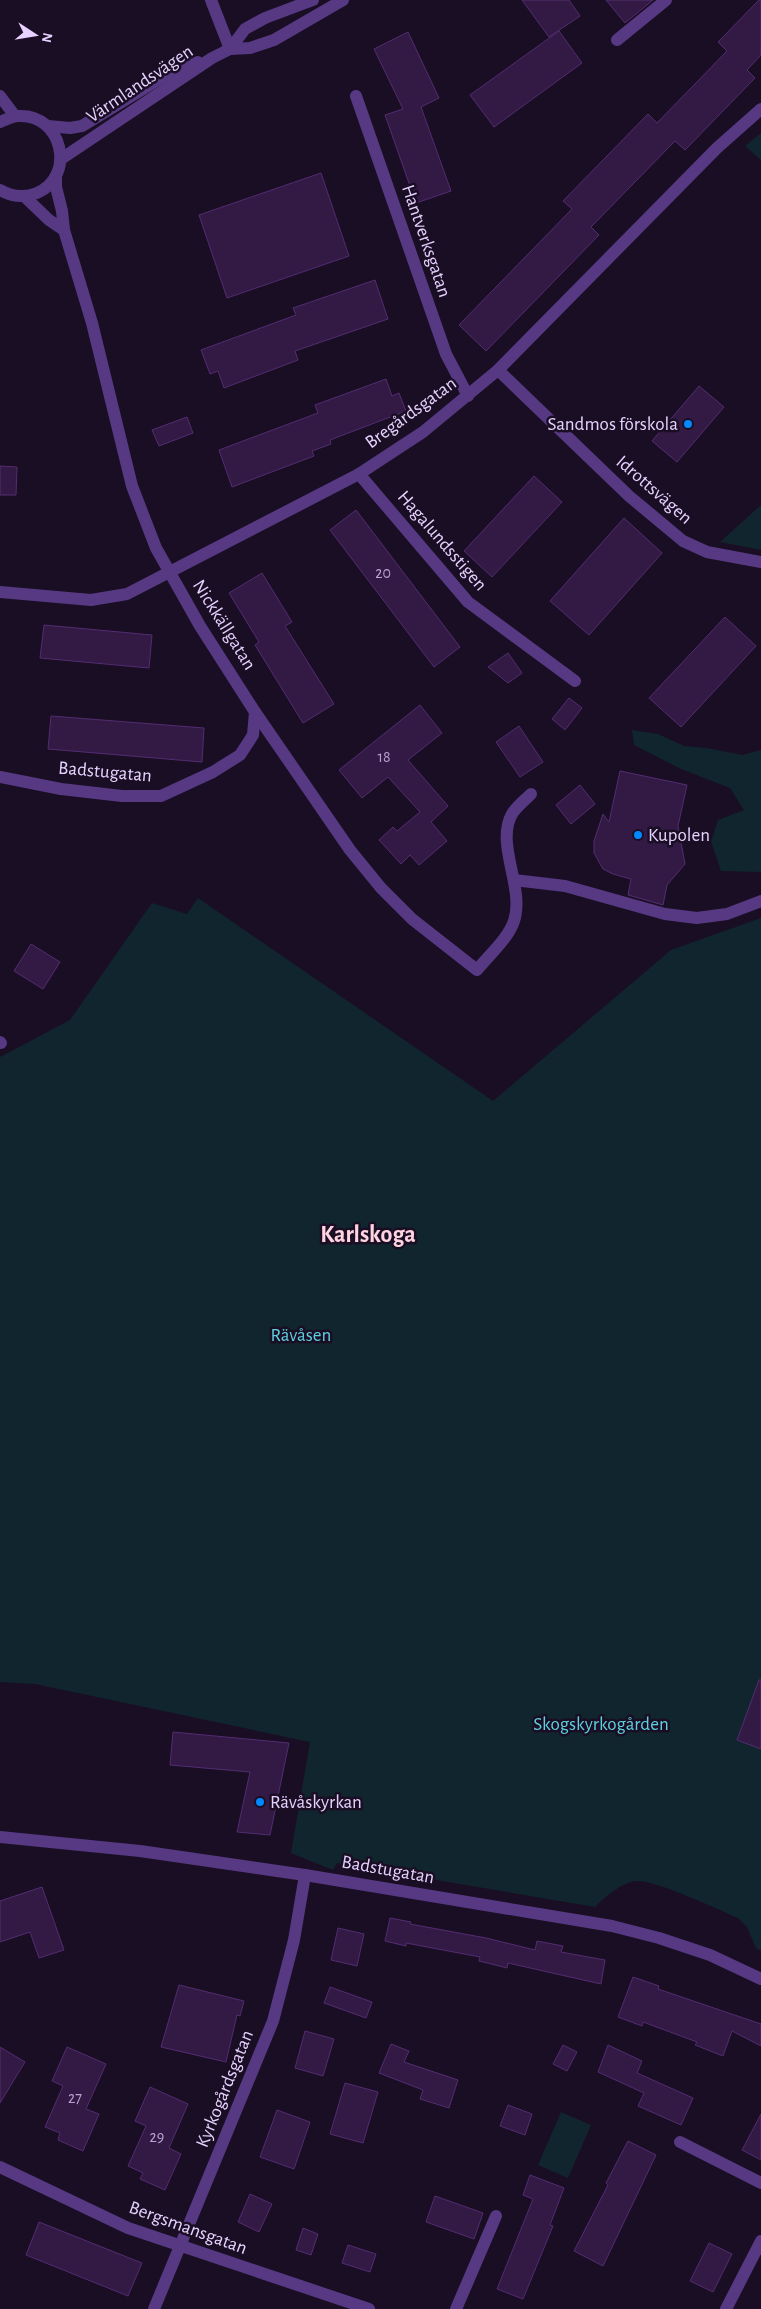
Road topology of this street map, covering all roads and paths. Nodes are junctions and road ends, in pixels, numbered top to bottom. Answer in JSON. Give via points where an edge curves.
{"nodes":[{"id":1,"x":211,"y":0,"type":"edge"},
{"id":2,"x":314,"y":0,"type":"edge"},
{"id":3,"x":344,"y":0,"type":"edge"},
{"id":4,"x":666,"y":0,"type":"edge"},
{"id":5,"x":618,"y":40,"type":"dead end"},
{"id":6,"x":230,"y":49,"type":"junction"},
{"id":7,"x":212,"y":58,"type":"junction"},
{"id":8,"x":0,"y":96,"type":"edge"},
{"id":9,"x":356,"y":96,"type":"dead end"},
{"id":10,"x":761,"y":109,"type":"edge"},
{"id":11,"x":15,"y":116,"type":"junction"},
{"id":12,"x":0,"y":122,"type":"edge"},
{"id":13,"x":48,"y":126,"type":"junction"},
{"id":14,"x":62,"y":158,"type":"junction"},
{"id":15,"x":56,"y":176,"type":"junction"},
{"id":16,"x":0,"y":190,"type":"edge"},
{"id":17,"x":19,"y":196,"type":"junction"},
{"id":18,"x":0,"y":203,"type":"edge"},
{"id":19,"x":64,"y":230,"type":"junction"},
{"id":20,"x":498,"y":370,"type":"junction"},
{"id":21,"x":468,"y":396,"type":"junction"},
{"id":22,"x":359,"y":474,"type":"junction"},
{"id":23,"x":761,"y":562,"type":"edge"},
{"id":24,"x":169,"y":573,"type":"junction"},
{"id":25,"x":0,"y":592,"type":"edge"},
{"id":26,"x":575,"y":681,"type":"dead end"},
{"id":27,"x":255,"y":712,"type":"junction"},
{"id":28,"x":0,"y":777,"type":"edge"},
{"id":29,"x":531,"y":794,"type":"dead end"},
{"id":30,"x":514,"y":880,"type":"junction"},
{"id":31,"x":761,"y":901,"type":"edge"},
{"id":32,"x":0,"y":1837,"type":"edge"},
{"id":33,"x":305,"y":1875,"type":"junction"},
{"id":34,"x":761,"y":1979,"type":"edge"},
{"id":35,"x":680,"y":2142,"type":"dead end"},
{"id":36,"x":0,"y":2167,"type":"edge"},
{"id":37,"x":761,"y":2183,"type":"edge"},
{"id":38,"x":496,"y":2216,"type":"dead end"},
{"id":39,"x":761,"y":2241,"type":"edge"},
{"id":40,"x":180,"y":2247,"type":"junction"},
{"id":41,"x":154,"y":2309,"type":"edge"},
{"id":42,"x":369,"y":2309,"type":"edge"},
{"id":43,"x":456,"y":2309,"type":"edge"},
{"id":44,"x":726,"y":2309,"type":"edge"}],
"edges":[{"from":1,"to":6,"type":"street"},
{"from":2,"to":6,"type":"street","via":[[245,29]]},
{"from":3,"to":6,"type":"street","via":[[274,40],[250,48]]},
{"from":4,"to":5,"type":"street"},
{"from":6,"to":7,"type":"street"},
{"from":7,"to":13,"type":"street","name":"Värmlandsvägen","via":[[174,70],[82,126]]},
{"from":7,"to":14,"type":"street","name":"Värmlandsvägen"},
{"from":8,"to":11,"type":"street"},
{"from":9,"to":21,"type":"street","name":"Hantverksgatan","via":[[446,354]]},
{"from":10,"to":20,"type":"street","name":"Bregårdsgatan","via":[[717,148]]},
{"from":11,"to":12,"type":"street"},
{"from":11,"to":13,"type":"street","name":"Värmlandsvägen","via":[[32,118]]},
{"from":13,"to":14,"type":"street","via":[[60,146]]},
{"from":14,"to":15,"type":"street"},
{"from":15,"to":17,"type":"street","via":[[43,190]]},
{"from":15,"to":19,"type":"street","name":"Nickkällgatan"},
{"from":16,"to":17,"type":"street"},
{"from":17,"to":18,"type":"street"},
{"from":17,"to":19,"type":"street"},
{"from":19,"to":24,"type":"street","name":"Nickkällgatan","via":[[92,323],[132,486]]},
{"from":20,"to":21,"type":"street","name":"Bregårdsgatan"},
{"from":20,"to":23,"type":"street","name":"Idrottsvägen","via":[[629,496],[683,541],[707,552]]},
{"from":21,"to":22,"type":"street","name":"Bregårdsgatan","via":[[423,432]]},
{"from":22,"to":24,"type":"street","name":"Bregårdsgatan"},
{"from":22,"to":26,"type":"street","name":"Hagalundsstigen","via":[[468,602]]},
{"from":24,"to":25,"type":"street","name":"Bregårdsgatan","via":[[127,594],[91,600]]},
{"from":24,"to":27,"type":"street","name":"Nickkällgatan"},
{"from":27,"to":28,"type":"street","name":"Badstugatan","via":[[253,735],[240,755],[213,772],[161,796],[122,796],[61,789]]},
{"from":27,"to":30,"type":"street","name":"Nickkällgatan","via":[[315,802],[381,888],[412,919],[477,970],[514,920],[517,902]]},
{"from":29,"to":30,"type":"street","via":[[511,816],[507,829]]},
{"from":30,"to":31,"type":"street","via":[[565,886],[666,914],[697,918],[727,914]]},
{"from":32,"to":33,"type":"street","name":"Badstugatan","via":[[140,1851]]},
{"from":33,"to":34,"type":"street","name":"Badstugatan","via":[[612,1926],[710,1955]]},
{"from":33,"to":40,"type":"street","name":"Kyrkogårdsgatan","via":[[294,1940],[273,2021]]},
{"from":35,"to":37,"type":"street"},
{"from":36,"to":40,"type":"street","name":"Bergsmansgatan","via":[[128,2228]]},
{"from":38,"to":43,"type":"street"},
{"from":39,"to":44,"type":"street"},
{"from":40,"to":41,"type":"street","name":"Kyrkogårdsgatan"},
{"from":40,"to":42,"type":"street","name":"Bergsmansgatan"}]}
